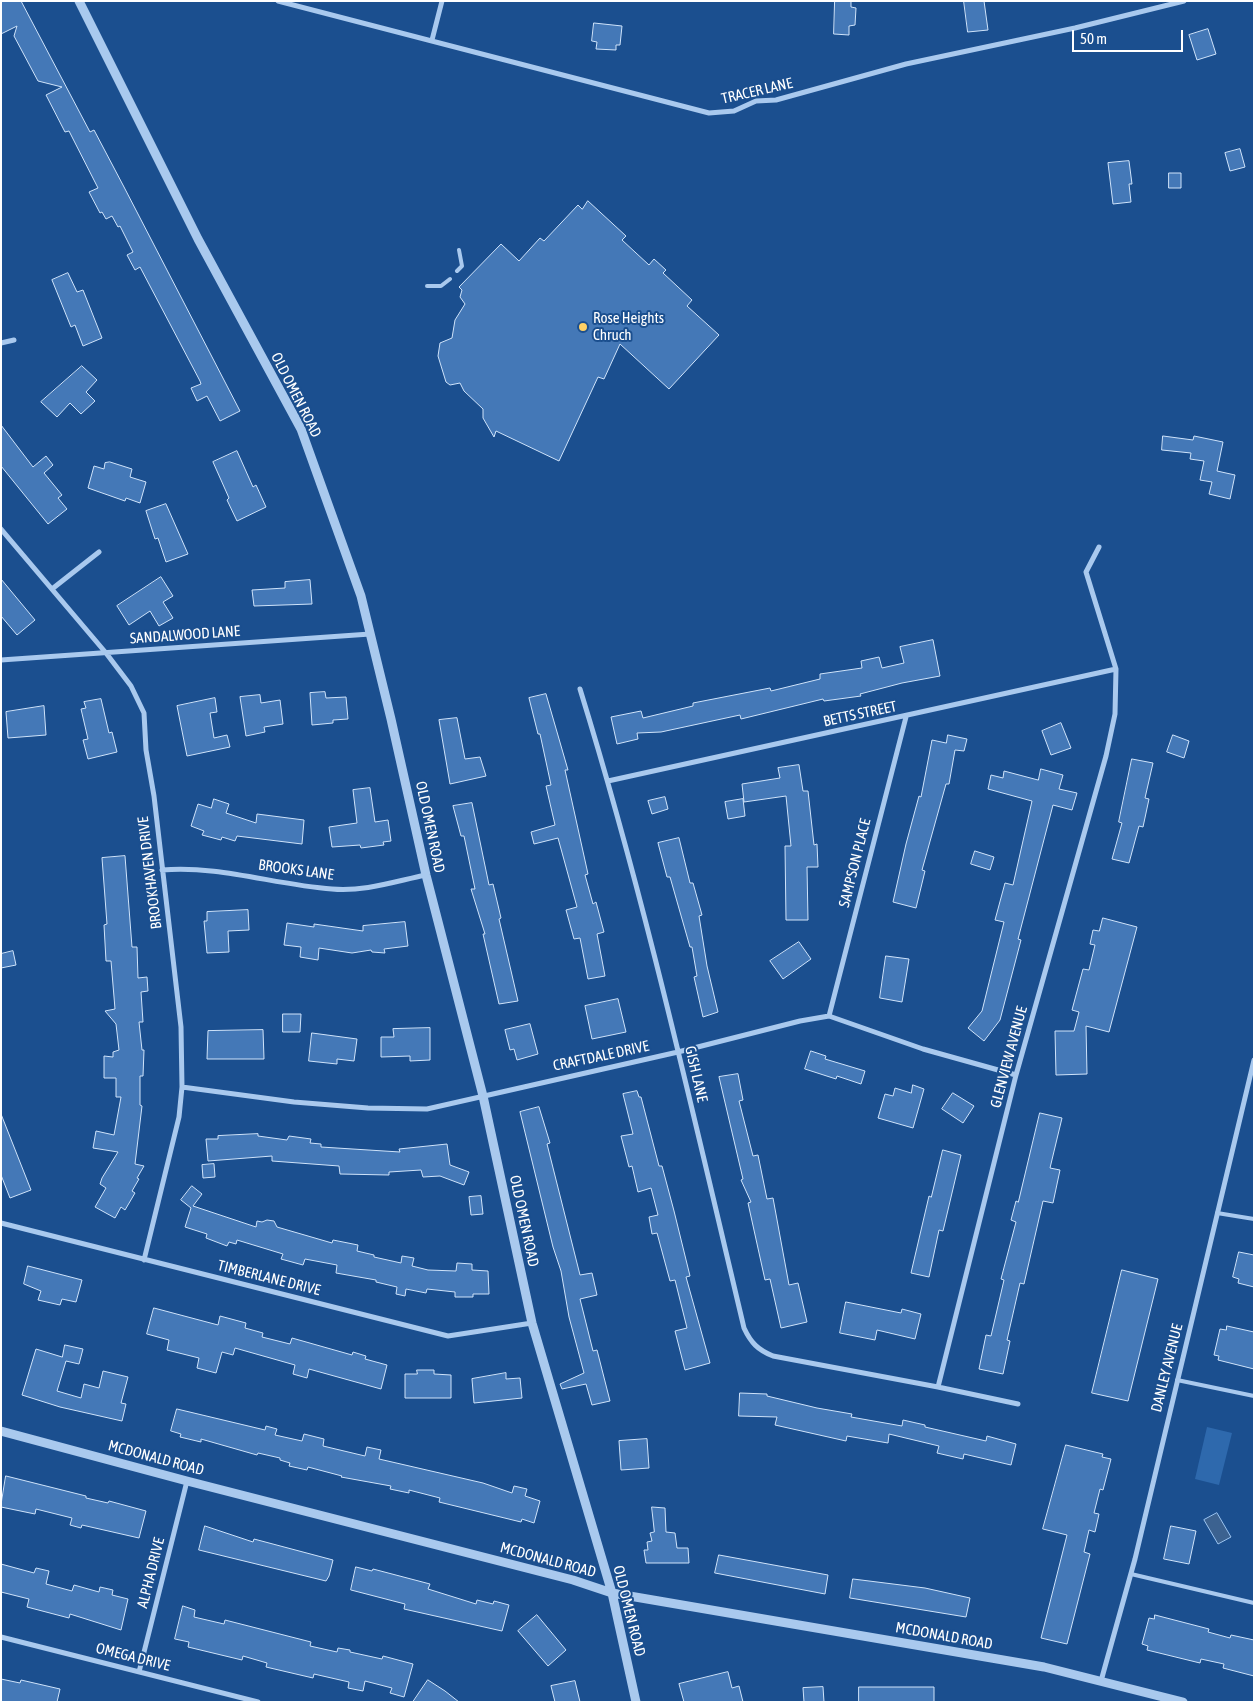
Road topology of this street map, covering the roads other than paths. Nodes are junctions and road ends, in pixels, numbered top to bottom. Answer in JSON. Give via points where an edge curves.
{"nodes":[{"id":1,"x":79,"y":1,"type":"edge"},
{"id":2,"x":278,"y":1,"type":"edge"},
{"id":3,"x":442,"y":1,"type":"edge"},
{"id":4,"x":1184,"y":1,"type":"edge"},
{"id":5,"x":432,"y":40,"type":"junction"},
{"id":6,"x":459,"y":250,"type":"dead end"},
{"id":7,"x":457,"y":271,"type":"dead end"},
{"id":8,"x":450,"y":279,"type":"dead end"},
{"id":9,"x":428,"y":286,"type":"dead end"},
{"id":10,"x":14,"y":340,"type":"dead end"},
{"id":11,"x":1,"y":343,"type":"edge"},
{"id":12,"x":1,"y":529,"type":"edge"},
{"id":13,"x":1099,"y":548,"type":"dead end"},
{"id":14,"x":99,"y":552,"type":"dead end"},
{"id":15,"x":52,"y":590,"type":"junction"},
{"id":16,"x":370,"y":634,"type":"junction"},
{"id":17,"x":106,"y":653,"type":"junction"},
{"id":18,"x":1,"y":660,"type":"edge"},
{"id":19,"x":1116,"y":669,"type":"junction"},
{"id":20,"x":580,"y":689,"type":"dead end"},
{"id":21,"x":906,"y":717,"type":"junction"},
{"id":22,"x":608,"y":781,"type":"junction"},
{"id":23,"x":162,"y":870,"type":"junction"},
{"id":24,"x":426,"y":875,"type":"junction"},
{"id":25,"x":828,"y":1016,"type":"junction"},
{"id":26,"x":678,"y":1052,"type":"junction"},
{"id":27,"x":1254,"y":1060,"type":"edge"},
{"id":28,"x":1016,"y":1075,"type":"junction"},
{"id":29,"x":182,"y":1087,"type":"junction"},
{"id":30,"x":483,"y":1096,"type":"junction"},
{"id":31,"x":1217,"y":1212,"type":"junction"},
{"id":32,"x":1254,"y":1219,"type":"edge"},
{"id":33,"x":1,"y":1223,"type":"edge"},
{"id":34,"x":144,"y":1260,"type":"junction"},
{"id":35,"x":532,"y":1323,"type":"junction"},
{"id":36,"x":1177,"y":1380,"type":"junction"},
{"id":37,"x":938,"y":1387,"type":"junction"},
{"id":38,"x":1254,"y":1396,"type":"edge"},
{"id":39,"x":1018,"y":1404,"type":"dead end"},
{"id":40,"x":1,"y":1431,"type":"edge"},
{"id":41,"x":188,"y":1481,"type":"junction"},
{"id":42,"x":1131,"y":1574,"type":"junction"},
{"id":43,"x":612,"y":1593,"type":"junction"},
{"id":44,"x":1254,"y":1603,"type":"edge"},
{"id":45,"x":1,"y":1637,"type":"edge"},
{"id":46,"x":140,"y":1672,"type":"junction"},
{"id":47,"x":1102,"y":1681,"type":"junction"},
{"id":48,"x":258,"y":1702,"type":"edge"},
{"id":49,"x":636,"y":1702,"type":"edge"},
{"id":50,"x":1183,"y":1702,"type":"edge"}],
"edges":[{"from":1,"to":16,"type":"street","name":"OLD OMEN ROAD","via":[[198,239],[301,429],[360,596]]},
{"from":2,"to":5,"type":"street","name":"TRACER LANE"},
{"from":3,"to":5,"type":"street"},
{"from":4,"to":5,"type":"street","name":"TRACER LANE","via":[[906,64],[776,100],[756,101],[734,111],[708,113]]},
{"from":6,"to":7,"type":"lane","via":[[462,266]]},
{"from":8,"to":9,"type":"lane","via":[[441,286]]},
{"from":10,"to":11,"type":"street"},
{"from":12,"to":15,"type":"street","name":"BROOKHAVEN DRIVE"},
{"from":13,"to":19,"type":"street","name":"GLENVIEW AVENUE","via":[[1086,572]]},
{"from":14,"to":15,"type":"street"},
{"from":15,"to":17,"type":"street","name":"BROOKHAVEN DRIVE"},
{"from":16,"to":17,"type":"street","name":"SANDALWOOD LANE"},
{"from":16,"to":24,"type":"street","name":"OLD OMEN ROAD"},
{"from":17,"to":18,"type":"street","name":"SANDALWOOD LANE"},
{"from":17,"to":23,"type":"street","name":"BROOKHAVEN DRIVE","via":[[131,686],[144,713]]},
{"from":19,"to":21,"type":"street","name":"BETTS STREET"},
{"from":19,"to":28,"type":"street","name":"GLENVIEW AVENUE","via":[[1115,714],[1106,756]]},
{"from":20,"to":22,"type":"street","name":"GISH LANE"},
{"from":21,"to":22,"type":"street","name":"BETTS STREET"},
{"from":21,"to":25,"type":"street","name":"SAMPSON PLACE"},
{"from":22,"to":26,"type":"street","name":"GISH LANE"},
{"from":23,"to":24,"type":"street","name":"BROOKS LANE","via":[[186,868],[333,889],[368,888]]},
{"from":23,"to":29,"type":"street","name":"BROOKHAVEN DRIVE","via":[[181,1027]]},
{"from":24,"to":30,"type":"street","name":"OLD OMEN ROAD"},
{"from":25,"to":26,"type":"street","name":"CRAFTDALE DRIVE"},
{"from":25,"to":28,"type":"street","name":"CRAFTDALE DRIVE","via":[[923,1049]]},
{"from":26,"to":30,"type":"street","name":"CRAFTDALE DRIVE"},
{"from":26,"to":37,"type":"street","name":"GISH LANE","via":[[744,1328],[750,1341],[773,1356]]},
{"from":27,"to":31,"type":"street","name":"DANLEY AVENUE"},
{"from":28,"to":37,"type":"street","name":"GLENVIEW AVENUE"},
{"from":29,"to":30,"type":"street","name":"CRAFTDALE DRIVE","via":[[368,1108],[426,1109]]},
{"from":29,"to":34,"type":"street","name":"BROOKHAVEN DRIVE","via":[[179,1117]]},
{"from":30,"to":35,"type":"street","name":"OLD OMEN ROAD"},
{"from":31,"to":32,"type":"lane"},
{"from":31,"to":36,"type":"street","name":"DANLEY AVENUE"},
{"from":33,"to":34,"type":"street","name":"TIMBERLANE DRIVE"},
{"from":34,"to":35,"type":"street","name":"TIMBERLANE DRIVE","via":[[448,1336]]},
{"from":35,"to":43,"type":"street","name":"OLD OMEN ROAD"},
{"from":36,"to":38,"type":"lane"},
{"from":36,"to":42,"type":"street","name":"DANLEY AVENUE"},
{"from":37,"to":39,"type":"street"},
{"from":40,"to":41,"type":"street","name":"MCDONALD ROAD"},
{"from":41,"to":43,"type":"street","name":"MCDONALD ROAD","via":[[573,1580]]},
{"from":41,"to":46,"type":"street","name":"ALPHA DRIVE"},
{"from":42,"to":44,"type":"lane"},
{"from":42,"to":47,"type":"street","name":"DANLEY AVENUE"},
{"from":43,"to":47,"type":"street","name":"MCDONALD ROAD","via":[[1044,1667]]},
{"from":43,"to":49,"type":"street","name":"OLD OMEN ROAD"},
{"from":45,"to":46,"type":"street","name":"OMEGA DRIVE"},
{"from":46,"to":48,"type":"street","name":"OMEGA DRIVE"},
{"from":47,"to":50,"type":"street","name":"MCDONALD ROAD"}]}
